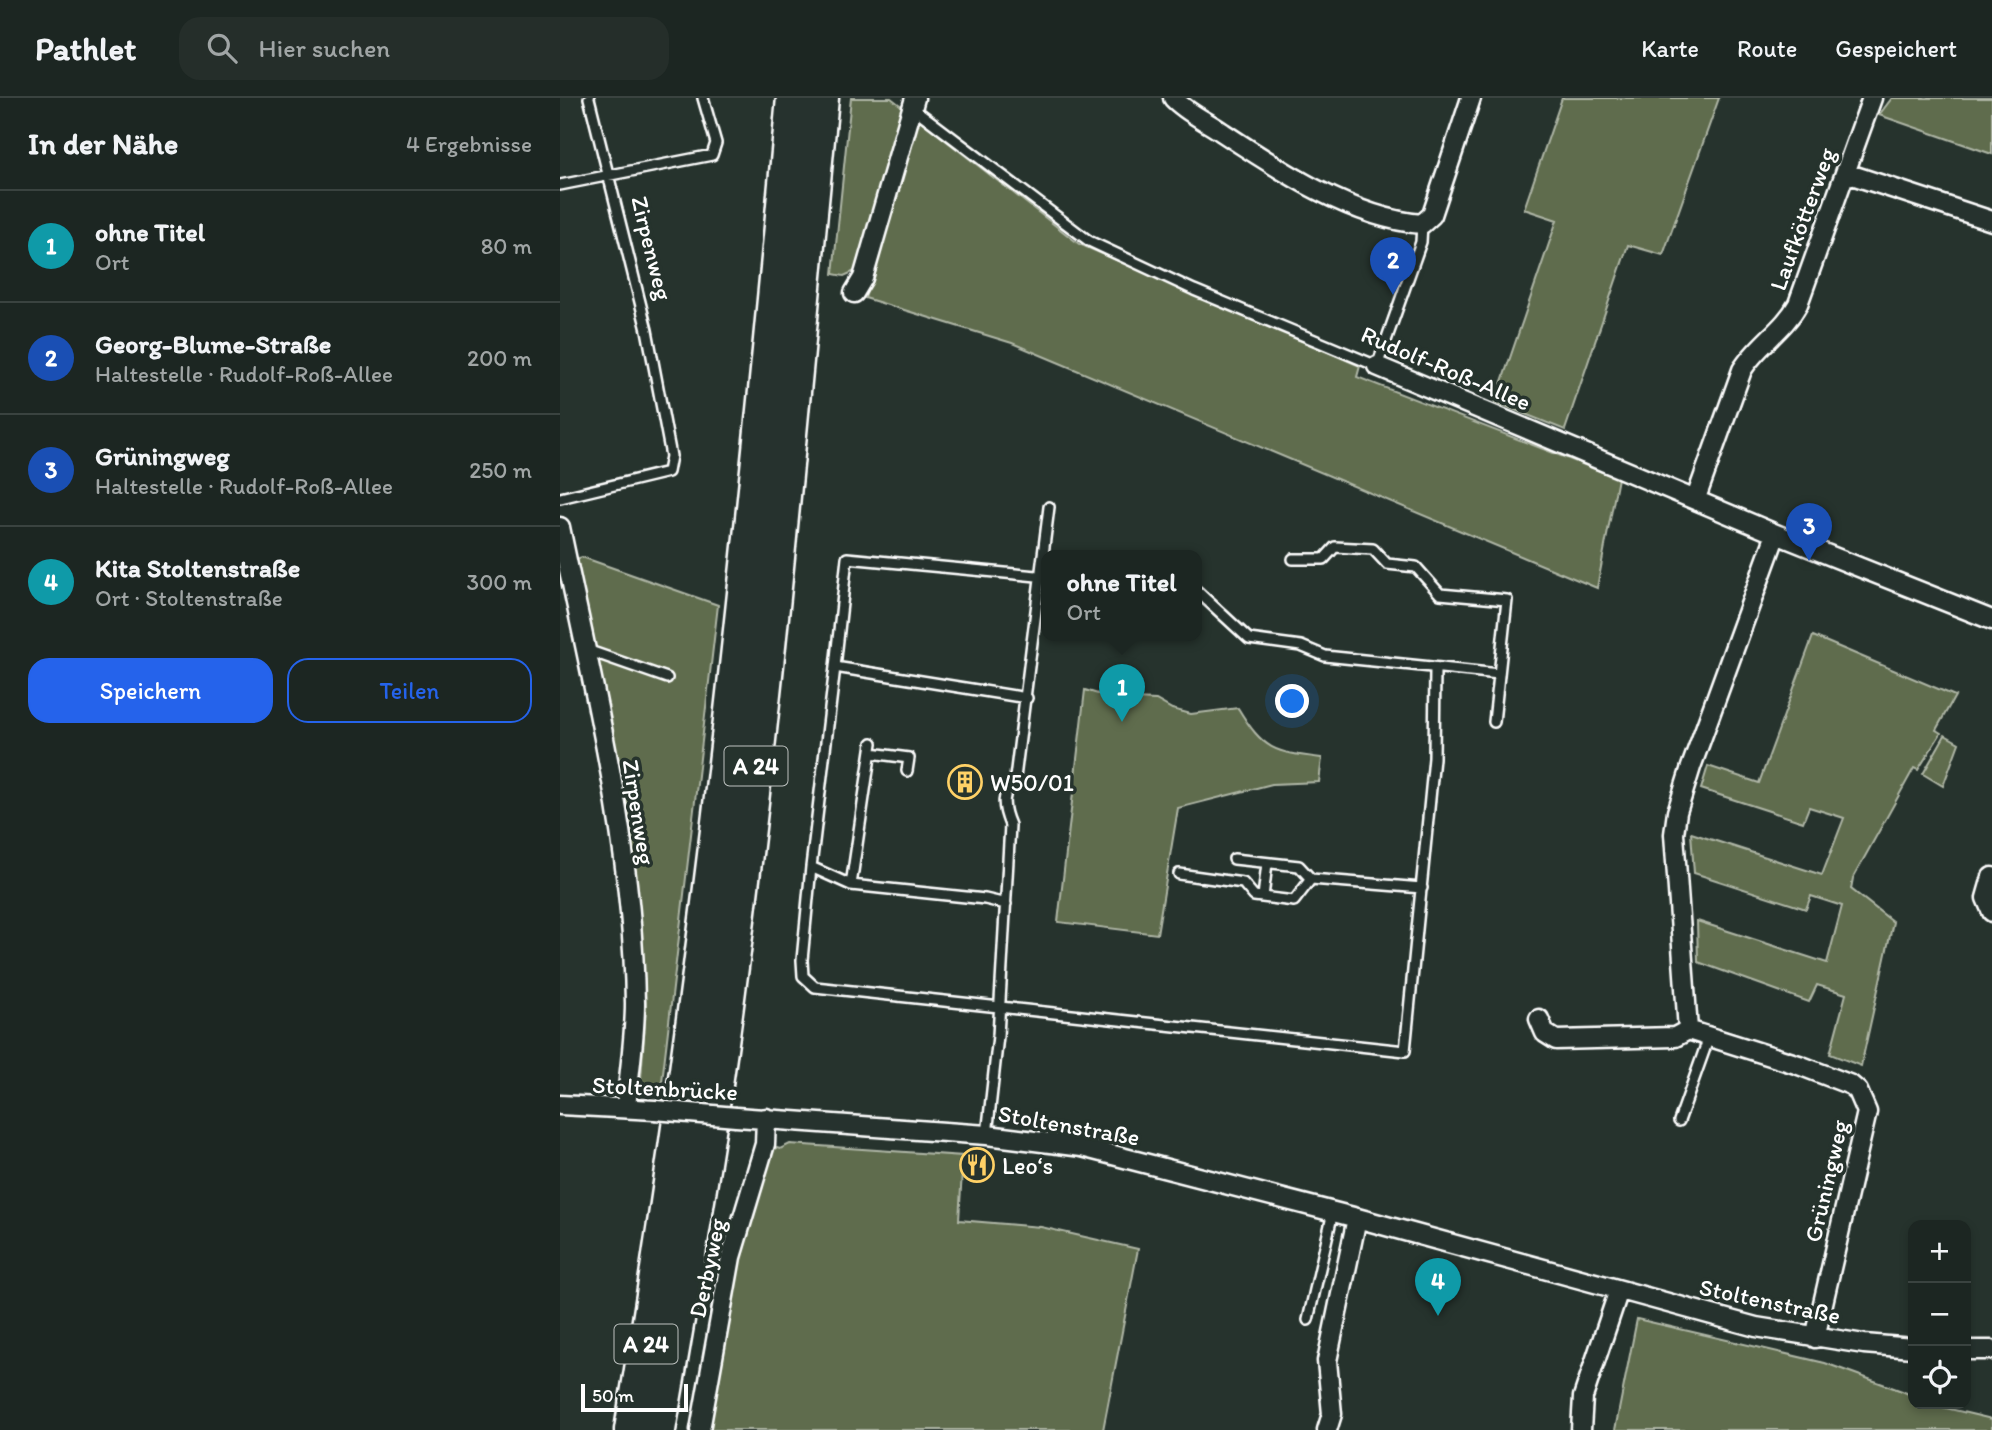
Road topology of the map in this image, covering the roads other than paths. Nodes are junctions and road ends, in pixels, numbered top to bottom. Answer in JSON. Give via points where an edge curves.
{"nodes":[{"id":1,"x":589,"y":98,"type":"edge"},
{"id":2,"x":703,"y":98,"type":"edge"},
{"id":3,"x":793,"y":98,"type":"edge"},
{"id":4,"x":822,"y":98,"type":"edge"},
{"id":5,"x":1173,"y":98,"type":"edge"},
{"id":6,"x":1471,"y":98,"type":"edge"},
{"id":7,"x":1872,"y":98,"type":"edge"},
{"id":8,"x":913,"y":103,"type":"edge"},
{"id":9,"x":1846,"y":173,"type":"junction"},
{"id":10,"x":608,"y":174,"type":"junction"},
{"id":11,"x":560,"y":185,"type":"edge"},
{"id":12,"x":1992,"y":221,"type":"edge"},
{"id":13,"x":1422,"y":224,"type":"junction"},
{"id":14,"x":854,"y":293,"type":"dead end"},
{"id":15,"x":1377,"y":366,"type":"junction"},
{"id":16,"x":560,"y":498,"type":"edge"},
{"id":17,"x":1696,"y":498,"type":"junction"},
{"id":18,"x":1049,"y":507,"type":"dead end"},
{"id":19,"x":560,"y":527,"type":"edge"},
{"id":20,"x":1776,"y":534,"type":"junction"},
{"id":21,"x":1045,"y":550,"type":"edge"},
{"id":22,"x":1293,"y":559,"type":"dead end"},
{"id":23,"x":1041,"y":577,"type":"edge"},
{"id":24,"x":1041,"y":592,"type":"edge"},
{"id":25,"x":1202,"y":596,"type":"edge"},
{"id":26,"x":1992,"y":620,"type":"edge"},
{"id":27,"x":585,"y":650,"type":"junction"},
{"id":28,"x":835,"y":667,"type":"junction"},
{"id":29,"x":1435,"y":670,"type":"junction"},
{"id":30,"x":1499,"y":674,"type":"junction"},
{"id":31,"x":667,"y":678,"type":"dead end"},
{"id":32,"x":1027,"y":698,"type":"junction"},
{"id":33,"x":1494,"y":722,"type":"dead end"},
{"id":34,"x":907,"y":771,"type":"dead end"},
{"id":35,"x":1234,"y":859,"type":"dead end"},
{"id":36,"x":1267,"y":863,"type":"junction"},
{"id":37,"x":811,"y":867,"type":"junction"},
{"id":38,"x":1179,"y":874,"type":"dead end"},
{"id":39,"x":1992,"y":877,"type":"edge"},
{"id":40,"x":1311,"y":879,"type":"junction"},
{"id":41,"x":852,"y":885,"type":"junction"},
{"id":42,"x":1422,"y":888,"type":"junction"},
{"id":43,"x":1264,"y":897,"type":"junction"},
{"id":44,"x":1006,"y":904,"type":"junction"},
{"id":45,"x":1992,"y":912,"type":"edge"},
{"id":46,"x":998,"y":1006,"type":"junction"},
{"id":47,"x":1539,"y":1019,"type":"dead end"},
{"id":48,"x":1688,"y":1030,"type":"junction"},
{"id":49,"x":1709,"y":1037,"type":"junction"},
{"id":50,"x":560,"y":1105,"type":"edge"},
{"id":51,"x":626,"y":1108,"type":"junction"},
{"id":52,"x":766,"y":1118,"type":"junction"},
{"id":53,"x":1679,"y":1121,"type":"dead end"},
{"id":54,"x":987,"y":1135,"type":"junction"},
{"id":55,"x":1333,"y":1212,"type":"junction"},
{"id":56,"x":1357,"y":1218,"type":"junction"},
{"id":57,"x":1619,"y":1290,"type":"junction"},
{"id":58,"x":1308,"y":1320,"type":"dead end"},
{"id":59,"x":1815,"y":1338,"type":"junction"},
{"id":60,"x":1908,"y":1347,"type":"edge"},
{"id":61,"x":1971,"y":1350,"type":"edge"},
{"id":62,"x":1992,"y":1350,"type":"edge"},
{"id":63,"x":631,"y":1430,"type":"edge"},
{"id":64,"x":659,"y":1430,"type":"edge"},
{"id":65,"x":700,"y":1430,"type":"edge"},
{"id":66,"x":1327,"y":1430,"type":"edge"},
{"id":67,"x":1581,"y":1430,"type":"edge"}],
"edges":[{"from":1,"to":10,"type":"lane"},
{"from":2,"to":10,"type":"lane","via":[[716,143],[712,155]]},
{"from":3,"to":63,"type":"highway","number":"A 24","via":[[699,984]]},
{"from":4,"to":64,"type":"highway","number":"A 24","via":[[762,719],[707,1149]]},
{"from":5,"to":13,"type":"street","via":[[1301,183],[1407,223]]},
{"from":6,"to":13,"type":"street","via":[[1432,215]]},
{"from":7,"to":9,"type":"street","name":"Laufkötterweg"},
{"from":8,"to":14,"type":"street","via":[[863,278]]},
{"from":8,"to":15,"type":"lane","name":"Rudolf-Roß-Allee","via":[[1089,241]]},
{"from":9,"to":12,"type":"street"},
{"from":9,"to":17,"type":"street","name":"Laufkötterweg","via":[[1798,304],[1742,370]]},
{"from":10,"to":11,"type":"lane"},
{"from":10,"to":16,"type":"lane","name":"Zirpenweg","via":[[647,330],[671,456],[668,472]]},
{"from":13,"to":15,"type":"lane","via":[[1421,242]]},
{"from":15,"to":17,"type":"street","name":"Rudolf-Roß-Allee"},
{"from":17,"to":20,"type":"street","name":"Rudolf-Roß-Allee"},
{"from":18,"to":21,"type":"lane"},
{"from":19,"to":27,"type":"street","name":"Zirpenweg"},
{"from":20,"to":26,"type":"street","name":"Rudolf-Roß-Allee"},
{"from":20,"to":48,"type":"street","via":[[1677,812]]},
{"from":22,"to":30,"type":"lane","via":[[1324,559],[1335,547],[1373,550],[1387,564],[1416,566],[1440,594],[1507,600]]},
{"from":23,"to":28,"type":"lane","via":[[847,558]]},
{"from":24,"to":32,"type":"lane"},
{"from":25,"to":29,"type":"lane","via":[[1249,639],[1301,646],[1325,656]]},
{"from":27,"to":31,"type":"lane"},
{"from":27,"to":51,"type":"street","name":"Zirpenweg","via":[[625,873],[635,1003]]},
{"from":28,"to":32,"type":"lane"},
{"from":28,"to":37,"type":"lane"},
{"from":29,"to":30,"type":"lane"},
{"from":29,"to":42,"type":"lane","via":[[1434,758]]},
{"from":30,"to":33,"type":"lane"},
{"from":32,"to":44,"type":"lane","via":[[1015,778],[1006,789],[1003,808],[1010,825]]},
{"from":34,"to":41,"type":"lane","via":[[909,758],[871,748]]},
{"from":35,"to":36,"type":"lane"},
{"from":36,"to":40,"type":"lane","via":[[1299,866]]},
{"from":36,"to":43,"type":"lane"},
{"from":37,"to":41,"type":"lane"},
{"from":37,"to":46,"type":"lane","via":[[802,960],[803,976],[815,987]]},
{"from":38,"to":43,"type":"lane","via":[[1243,883],[1254,896]]},
{"from":39,"to":45,"type":"street","via":[[1986,898]]},
{"from":40,"to":42,"type":"lane"},
{"from":40,"to":43,"type":"lane","via":[[1294,901]]},
{"from":41,"to":44,"type":"lane"},
{"from":42,"to":46,"type":"lane","via":[[1405,1051]]},
{"from":44,"to":46,"type":"lane"},
{"from":46,"to":54,"type":"lane"},
{"from":47,"to":48,"type":"street","via":[[1545,1033],[1556,1040],[1675,1037]]},
{"from":48,"to":49,"type":"street","name":"Grüningweg"},
{"from":49,"to":53,"type":"lane"},
{"from":49,"to":59,"type":"street","name":"Grüningweg","via":[[1851,1085],[1867,1112]]},
{"from":50,"to":51,"type":"street","name":"Stoltenbrücke"},
{"from":51,"to":52,"type":"street","name":"Stoltenbrücke","bridge":true},
{"from":52,"to":54,"type":"street","name":"Stoltenstraße"},
{"from":52,"to":65,"type":"street","name":"Derbyweg","via":[[765,1144],[731,1257]]},
{"from":54,"to":55,"type":"street","name":"Stoltenstraße","via":[[1082,1147]]},
{"from":55,"to":56,"type":"street","name":"Stoltenstraße"},
{"from":55,"to":58,"type":"lane"},
{"from":56,"to":57,"type":"street","name":"Stoltenstraße"},
{"from":56,"to":66,"type":"street","via":[[1327,1361],[1332,1414]]},
{"from":57,"to":59,"type":"street","name":"Stoltenstraße"},
{"from":57,"to":67,"type":"street","via":[[1583,1396]]},
{"from":59,"to":60,"type":"street","name":"Stoltenstraße"},
{"from":61,"to":62,"type":"street"}]}
